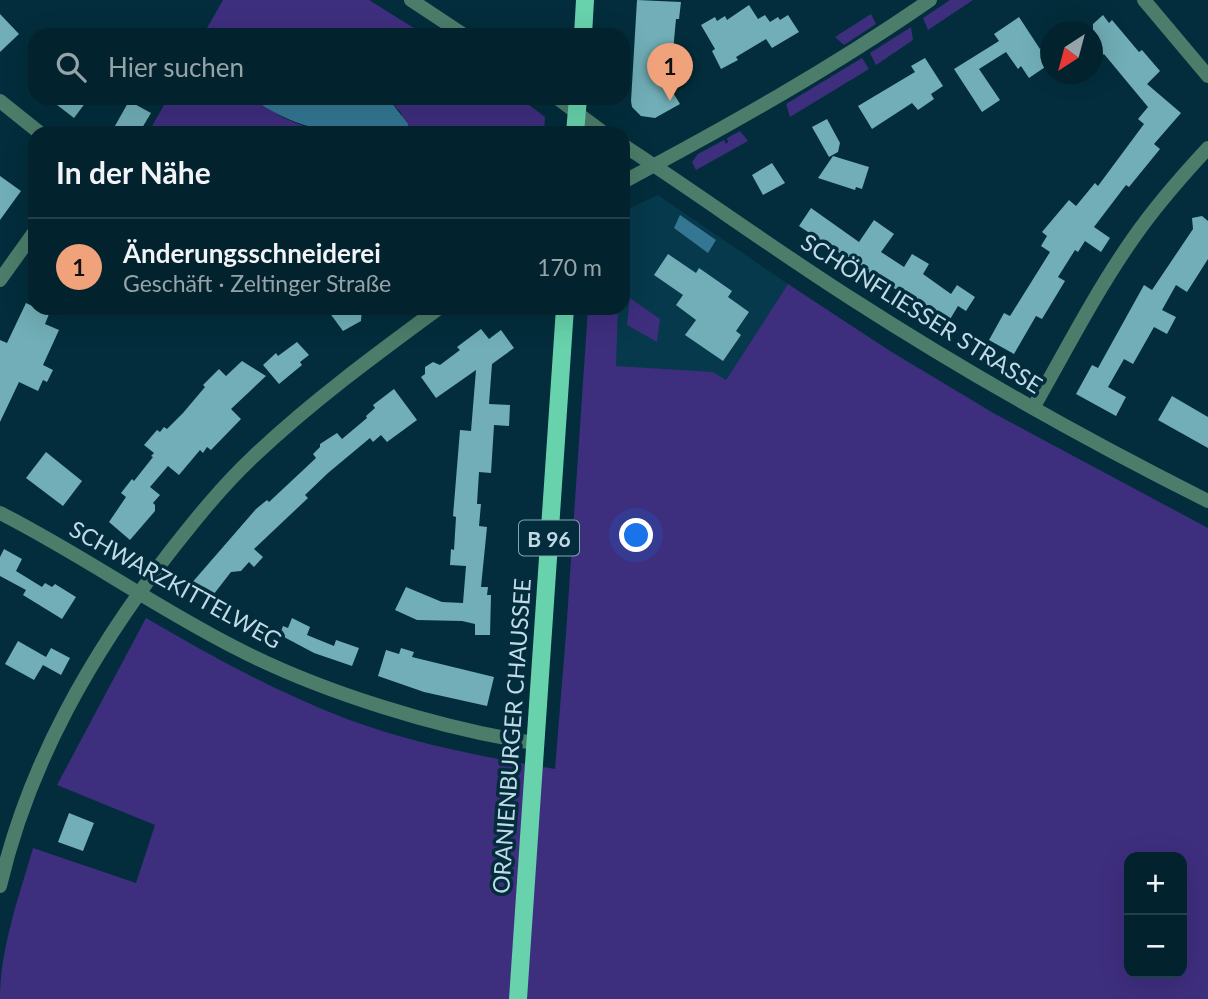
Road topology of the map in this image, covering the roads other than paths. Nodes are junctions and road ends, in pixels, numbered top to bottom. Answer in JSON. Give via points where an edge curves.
{"nodes":[{"id":1,"x":411,"y":0,"type":"edge"},
{"id":2,"x":585,"y":0,"type":"edge"},
{"id":3,"x":930,"y":0,"type":"edge"},
{"id":4,"x":1144,"y":0,"type":"edge"},
{"id":5,"x":453,"y":28,"type":"edge"},
{"id":6,"x":583,"y":28,"type":"edge"},
{"id":7,"x":1208,"y":76,"type":"edge"},
{"id":8,"x":0,"y":101,"type":"edge"},
{"id":9,"x":578,"y":106,"type":"edge"},
{"id":10,"x":31,"y":126,"type":"edge"},
{"id":11,"x":576,"y":126,"type":"edge"},
{"id":12,"x":597,"y":126,"type":"edge"},
{"id":13,"x":1208,"y":148,"type":"edge"},
{"id":14,"x":630,"y":150,"type":"edge"},
{"id":15,"x":654,"y":165,"type":"junction"},
{"id":16,"x":630,"y":178,"type":"edge"},
{"id":17,"x":28,"y":241,"type":"edge"},
{"id":18,"x":0,"y":280,"type":"edge"},
{"id":19,"x":429,"y":315,"type":"edge"},
{"id":20,"x":565,"y":315,"type":"edge"},
{"id":21,"x":1033,"y":408,"type":"junction"},
{"id":22,"x":1208,"y":501,"type":"edge"},
{"id":23,"x":0,"y":513,"type":"edge"},
{"id":24,"x":139,"y":593,"type":"junction"},
{"id":25,"x":535,"y":743,"type":"junction"},
{"id":26,"x":0,"y":886,"type":"edge"},
{"id":27,"x":518,"y":999,"type":"edge"}],
"edges":[{"from":1,"to":5,"type":"street"},
{"from":2,"to":6,"type":"main road"},
{"from":3,"to":15,"type":"street","via":[[729,126]]},
{"from":4,"to":7,"type":"street"},
{"from":8,"to":10,"type":"street"},
{"from":9,"to":11,"type":"main road"},
{"from":9,"to":12,"type":"street"},
{"from":13,"to":21,"type":"street","via":[[1132,240]]},
{"from":14,"to":15,"type":"street","name":"SCHÖNFLIESSER STRASSE"},
{"from":15,"to":16,"type":"street"},
{"from":15,"to":21,"type":"street","name":"SCHÖNFLIESSER STRASSE","via":[[853,299]]},
{"from":17,"to":18,"type":"street"},
{"from":19,"to":24,"type":"street","via":[[352,372],[251,459],[202,512]]},
{"from":20,"to":25,"type":"main road","name":"ORANIENBURGER CHAUSSEE","number":"B 96"},
{"from":21,"to":22,"type":"street","name":"SCHÖNFLIESSER STRASSE"},
{"from":23,"to":24,"type":"street","name":"SCHWARZKITTELWEG"},
{"from":24,"to":25,"type":"street","name":"SCHWARZKITTELWEG","via":[[237,649],[314,683],[396,710]]},
{"from":24,"to":26,"type":"street","via":[[97,653],[60,720],[28,793]]},
{"from":25,"to":27,"type":"main road","name":"ORANIENBURGER CHAUSSEE","number":"B 96"}]}
